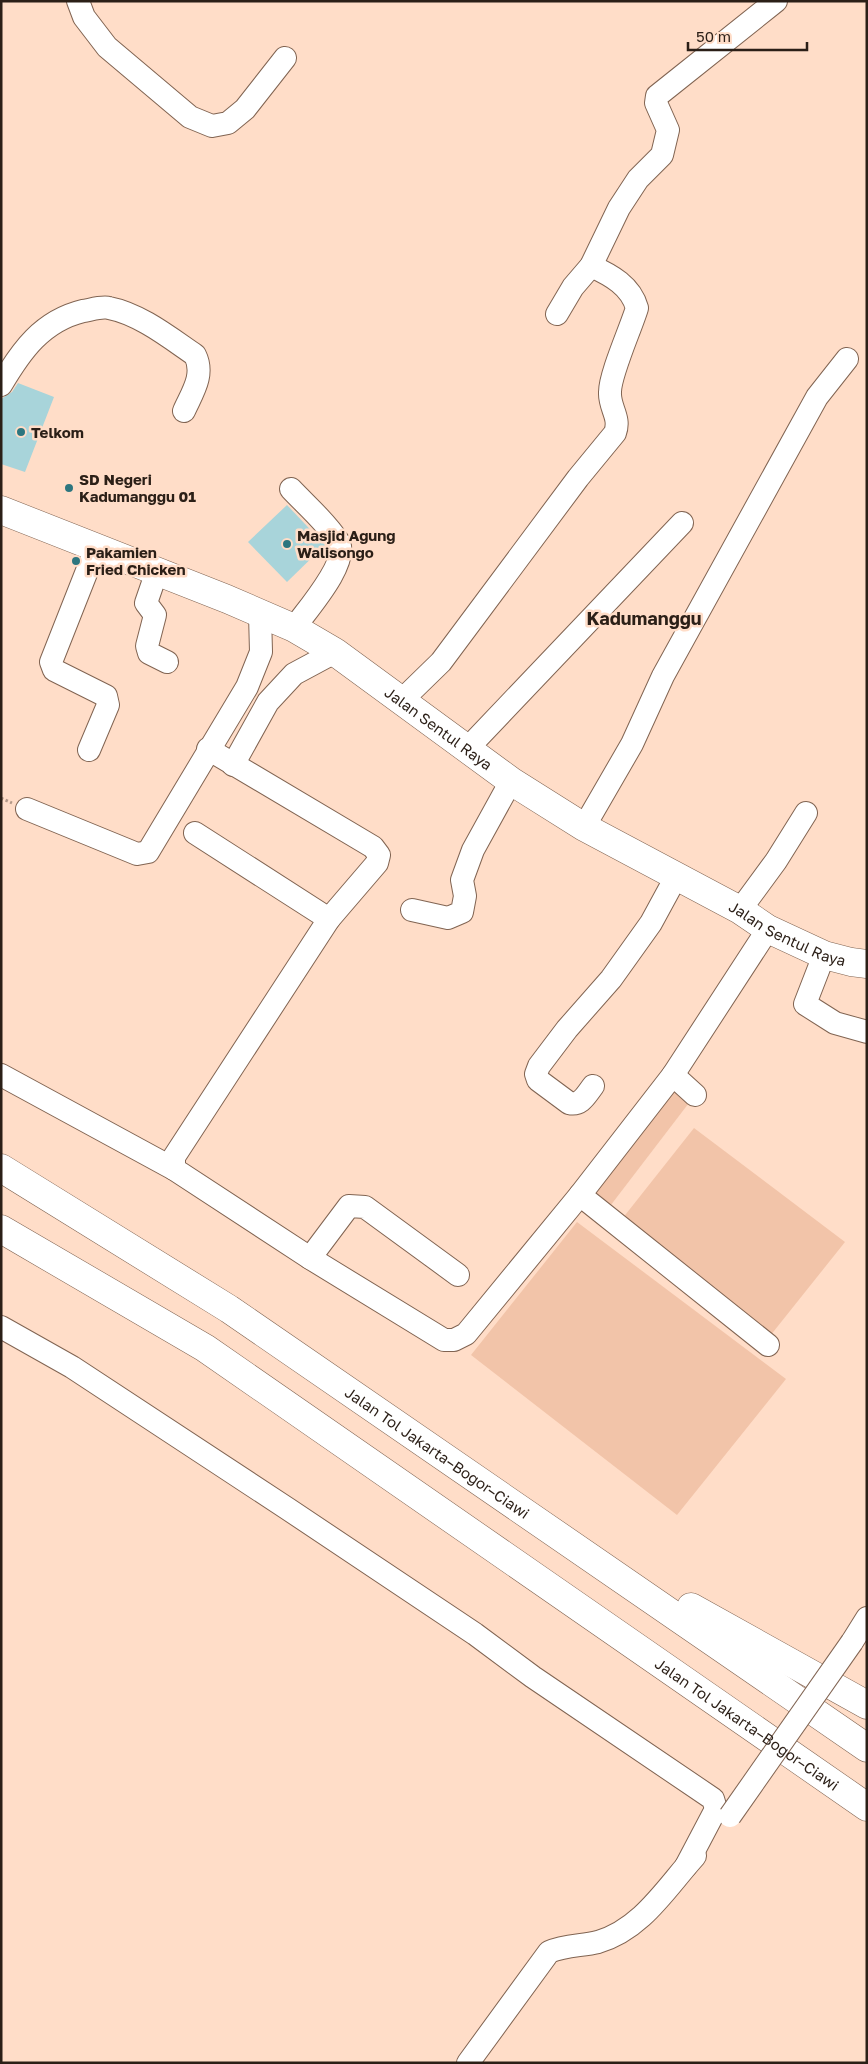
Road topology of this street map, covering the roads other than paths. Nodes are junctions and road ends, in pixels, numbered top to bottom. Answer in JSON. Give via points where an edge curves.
{"nodes":[{"id":1,"x":78,"y":1,"type":"edge"},
{"id":2,"x":776,"y":1,"type":"edge"},
{"id":3,"x":285,"y":58,"type":"dead end"},
{"id":4,"x":591,"y":266,"type":"junction"},
{"id":5,"x":557,"y":314,"type":"dead end"},
{"id":6,"x":847,"y":359,"type":"dead end"},
{"id":7,"x":1,"y":385,"type":"edge"},
{"id":8,"x":184,"y":411,"type":"dead end"},
{"id":9,"x":291,"y":489,"type":"dead end"},
{"id":10,"x":1,"y":510,"type":"edge"},
{"id":11,"x":682,"y":523,"type":"dead end"},
{"id":12,"x":96,"y":548,"type":"junction"},
{"id":13,"x":157,"y":571,"type":"junction"},
{"id":14,"x":260,"y":614,"type":"junction"},
{"id":15,"x":294,"y":628,"type":"junction"},
{"id":16,"x":335,"y":652,"type":"junction"},
{"id":17,"x":167,"y":662,"type":"dead end"},
{"id":18,"x":248,"y":687,"type":"junction"},
{"id":19,"x":402,"y":700,"type":"junction"},
{"id":20,"x":268,"y":702,"type":"junction"},
{"id":21,"x":208,"y":749,"type":"junction"},
{"id":22,"x":467,"y":749,"type":"junction"},
{"id":23,"x":88,"y":750,"type":"dead end"},
{"id":24,"x":233,"y":765,"type":"junction"},
{"id":25,"x":511,"y":781,"type":"junction"},
{"id":26,"x":27,"y":809,"type":"dead end"},
{"id":27,"x":806,"y":813,"type":"dead end"},
{"id":28,"x":584,"y":827,"type":"junction"},
{"id":29,"x":196,"y":833,"type":"dead end"},
{"id":30,"x":676,"y":878,"type":"junction"},
{"id":31,"x":412,"y":910,"type":"dead end"},
{"id":32,"x":740,"y":910,"type":"junction"},
{"id":33,"x":329,"y":919,"type":"junction"},
{"id":34,"x":768,"y":929,"type":"junction"},
{"id":35,"x":824,"y":955,"type":"junction"},
{"id":36,"x":867,"y":964,"type":"edge"},
{"id":37,"x":867,"y":1032,"type":"edge"},
{"id":38,"x":1,"y":1075,"type":"edge"},
{"id":39,"x":673,"y":1075,"type":"junction"},
{"id":40,"x":593,"y":1086,"type":"dead end"},
{"id":41,"x":695,"y":1095,"type":"dead end"},
{"id":42,"x":1,"y":1168,"type":"edge"},
{"id":43,"x":174,"y":1169,"type":"junction"},
{"id":44,"x":580,"y":1195,"type":"junction"},
{"id":45,"x":1,"y":1229,"type":"edge"},
{"id":46,"x":310,"y":1258,"type":"junction"},
{"id":47,"x":458,"y":1276,"type":"dead end"},
{"id":48,"x":1,"y":1326,"type":"edge"},
{"id":49,"x":768,"y":1346,"type":"dead end"},
{"id":50,"x":543,"y":1524,"type":"junction"},
{"id":51,"x":867,"y":1618,"type":"edge"},
{"id":52,"x":867,"y":1705,"type":"edge"},
{"id":53,"x":867,"y":1748,"type":"edge"},
{"id":54,"x":867,"y":1807,"type":"edge"},
{"id":55,"x":686,"y":1866,"type":"junction"},
{"id":56,"x":468,"y":2063,"type":"edge"}],
"edges":[{"from":1,"to":3,"type":"street","via":[[84,17],[107,46],[190,116],[212,126],[228,123],[245,109]]},
{"from":2,"to":4,"type":"street","via":[[657,96],[656,103],[668,130],[654,162],[638,178],[619,208]]},
{"from":4,"to":5,"type":"street","via":[[573,287]]},
{"from":4,"to":19,"type":"street","via":[[623,285],[635,298],[638,308],[610,394],[617,416],[615,433],[442,662]]},
{"from":6,"to":28,"type":"street","via":[[822,390]]},
{"from":7,"to":8,"type":"street","via":[[30,342],[49,325],[66,315],[108,307],[133,317],[196,355],[200,375]]},
{"from":9,"to":15,"type":"street","via":[[339,542],[340,558],[332,575]]},
{"from":10,"to":12,"type":"main road","name":"Jalan Sentul Raya"},
{"from":11,"to":22,"type":"street"},
{"from":12,"to":13,"type":"main road","name":"Jalan Sentul Raya"},
{"from":12,"to":23,"type":"street","via":[[51,662],[54,670],[106,696],[108,700]]},
{"from":13,"to":14,"type":"main road","name":"Jalan Sentul Raya"},
{"from":13,"to":17,"type":"street","via":[[146,603],[154,615],[147,646],[148,653]]},
{"from":14,"to":15,"type":"main road","name":"Jalan Sentul Raya"},
{"from":14,"to":18,"type":"street","via":[[261,652]]},
{"from":15,"to":16,"type":"main road","name":"Jalan Sentul Raya"},
{"from":16,"to":19,"type":"main road","name":"Jalan Sentul Raya"},
{"from":16,"to":20,"type":"street","via":[[294,674]]},
{"from":18,"to":20,"type":"street"},
{"from":18,"to":21,"type":"street"},
{"from":19,"to":22,"type":"main road","name":"Jalan Sentul Raya"},
{"from":20,"to":24,"type":"street"},
{"from":21,"to":24,"type":"street"},
{"from":21,"to":26,"type":"street","via":[[148,852],[137,854]]},
{"from":22,"to":25,"type":"main road","name":"Jalan Sentul Raya"},
{"from":24,"to":33,"type":"street","via":[[373,847],[379,855],[377,863]]},
{"from":25,"to":28,"type":"main road","name":"Jalan Sentul Raya"},
{"from":25,"to":31,"type":"street","via":[[473,850],[462,880],[465,896],[462,912],[448,918]]},
{"from":27,"to":32,"type":"street"},
{"from":28,"to":30,"type":"main road","name":"Jalan Sentul Raya"},
{"from":29,"to":33,"type":"street"},
{"from":30,"to":32,"type":"main road","name":"Jalan Sentul Raya"},
{"from":30,"to":40,"type":"street","via":[[645,931],[611,979],[538,1066],[538,1080],[568,1103],[575,1105],[581,1102]]},
{"from":32,"to":34,"type":"main road","name":"Jalan Sentul Raya"},
{"from":33,"to":43,"type":"street","via":[[174,1157]]},
{"from":34,"to":35,"type":"main road","name":"Jalan Sentul Raya"},
{"from":34,"to":39,"type":"street"},
{"from":35,"to":36,"type":"main road","name":"Jalan Sentul Raya"},
{"from":35,"to":37,"type":"street","via":[[805,1004],[835,1023]]},
{"from":38,"to":43,"type":"street"},
{"from":39,"to":41,"type":"street"},
{"from":39,"to":44,"type":"street"},
{"from":42,"to":50,"type":"main road","name":"Jalan Tol Jakarta–Bogor–Ciawi","via":[[228,1309]]},
{"from":43,"to":46,"type":"street"},
{"from":44,"to":46,"type":"street","via":[[466,1334],[454,1340],[444,1340]]},
{"from":44,"to":49,"type":"street"},
{"from":45,"to":54,"type":"main road","name":"Jalan Tol Jakarta–Bogor–Ciawi","via":[[205,1348]]},
{"from":46,"to":47,"type":"street","via":[[349,1206],[355,1205],[365,1207]]},
{"from":48,"to":55,"type":"street","via":[[72,1367],[296,1514],[713,1799],[716,1809]]},
{"from":50,"to":52,"type":"main road"},
{"from":50,"to":53,"type":"main road","name":"Jalan Tol Jakarta–Bogor–Ciawi"},
{"from":51,"to":55,"type":"street","bridge":true,"via":[[730,1816]]},
{"from":55,"to":56,"type":"street","via":[[650,1908],[618,1933],[597,1942],[549,1952]]}]}
